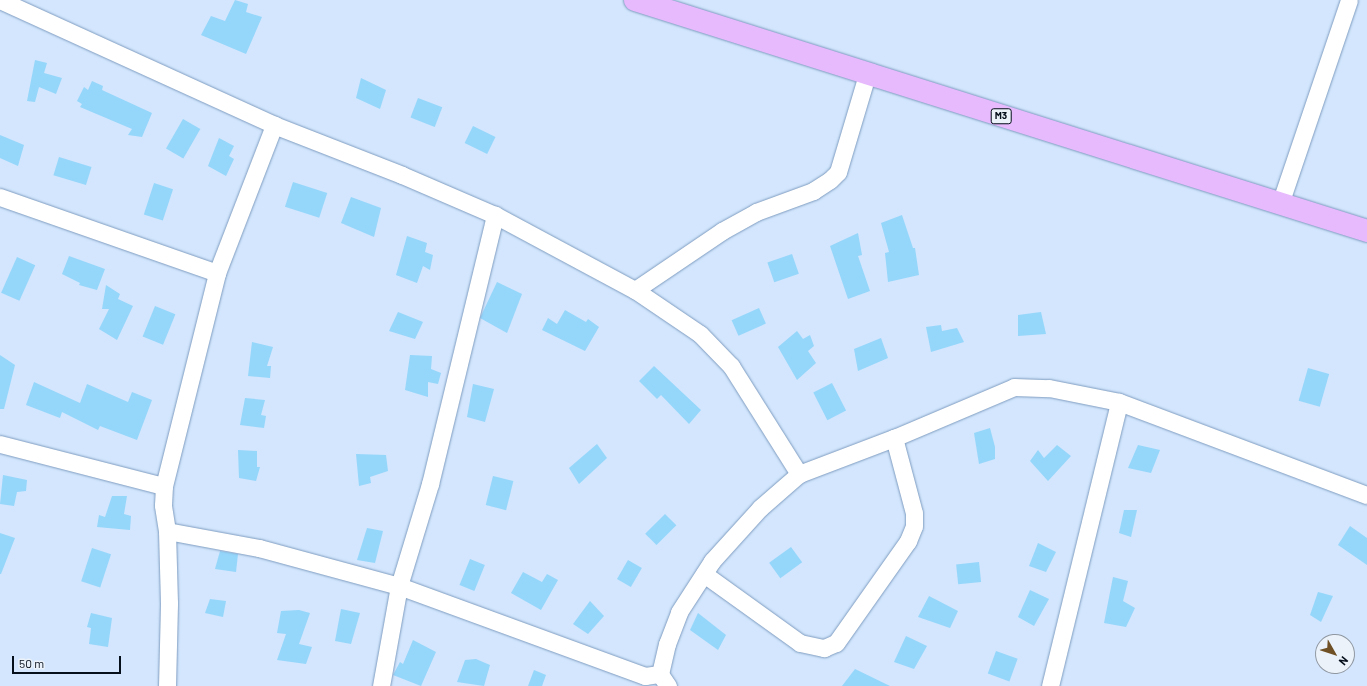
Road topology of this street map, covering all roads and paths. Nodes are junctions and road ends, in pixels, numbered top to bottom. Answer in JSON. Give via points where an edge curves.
{"nodes":[{"id":1,"x":0,"y":0,"type":"edge"},
{"id":2,"x":635,"y":0,"type":"edge"},
{"id":3,"x":1348,"y":0,"type":"edge"},
{"id":4,"x":867,"y":75,"type":"junction"},
{"id":5,"x":274,"y":125,"type":"junction"},
{"id":6,"x":0,"y":197,"type":"edge"},
{"id":7,"x":1280,"y":204,"type":"junction"},
{"id":8,"x":495,"y":215,"type":"junction"},
{"id":9,"x":1367,"y":231,"type":"edge"},
{"id":10,"x":217,"y":273,"type":"junction"},
{"id":11,"x":635,"y":290,"type":"junction"},
{"id":12,"x":1119,"y":402,"type":"junction"},
{"id":13,"x":894,"y":438,"type":"junction"},
{"id":14,"x":0,"y":444,"type":"edge"},
{"id":15,"x":799,"y":474,"type":"junction"},
{"id":16,"x":164,"y":486,"type":"junction"},
{"id":17,"x":1367,"y":495,"type":"edge"},
{"id":18,"x":167,"y":531,"type":"junction"},
{"id":19,"x":704,"y":574,"type":"junction"},
{"id":20,"x":399,"y":586,"type":"junction"},
{"id":21,"x":654,"y":680,"type":"edge"},
{"id":22,"x":167,"y":686,"type":"edge"},
{"id":23,"x":381,"y":686,"type":"edge"},
{"id":24,"x":1050,"y":686,"type":"edge"}],
"edges":[{"from":1,"to":5,"type":"street"},
{"from":2,"to":4,"type":"main road","number":"M3"},
{"from":3,"to":7,"type":"street"},
{"from":4,"to":7,"type":"main road","number":"M3"},
{"from":4,"to":11,"type":"street","via":[[838,172],[830,180],[813,190],[750,216]]},
{"from":5,"to":8,"type":"street"},
{"from":5,"to":10,"type":"street"},
{"from":6,"to":10,"type":"street"},
{"from":7,"to":9,"type":"main road","number":"M3"},
{"from":8,"to":11,"type":"street"},
{"from":8,"to":20,"type":"street","via":[[430,484]]},
{"from":10,"to":16,"type":"street"},
{"from":11,"to":15,"type":"street","via":[[700,334],[731,366]]},
{"from":12,"to":13,"type":"street","via":[[1049,388],[1014,387]]},
{"from":12,"to":17,"type":"street"},
{"from":12,"to":24,"type":"street"},
{"from":13,"to":15,"type":"street"},
{"from":13,"to":19,"type":"street","via":[[914,513],[914,526],[908,542],[836,643],[824,648],[800,643]]},
{"from":14,"to":16,"type":"street"},
{"from":15,"to":19,"type":"street","via":[[760,508]]},
{"from":16,"to":18,"type":"street","via":[[162,505]]},
{"from":18,"to":20,"type":"street","via":[[259,548]]},
{"from":18,"to":22,"type":"street"},
{"from":19,"to":21,"type":"street","via":[[679,612]]},
{"from":20,"to":21,"type":"street"},
{"from":20,"to":23,"type":"street"}]}
